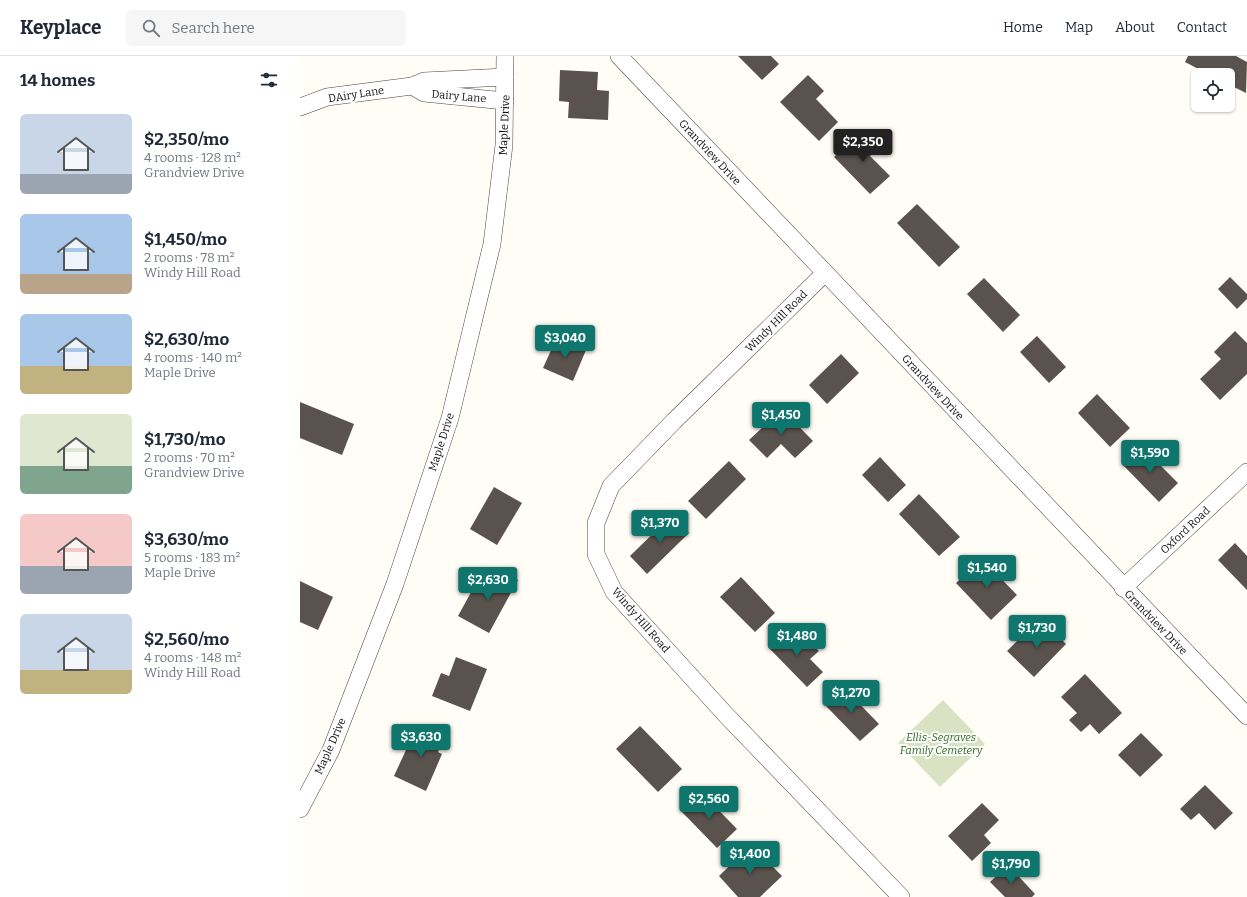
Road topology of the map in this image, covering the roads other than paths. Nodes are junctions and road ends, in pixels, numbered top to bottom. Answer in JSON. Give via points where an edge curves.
{"nodes":[{"id":1,"x":506,"y":56,"type":"edge"},
{"id":2,"x":619,"y":56,"type":"edge"},
{"id":3,"x":505,"y":78,"type":"junction"},
{"id":4,"x":412,"y":86,"type":"junction"},
{"id":5,"x":505,"y":101,"type":"junction"},
{"id":6,"x":300,"y":107,"type":"edge"},
{"id":7,"x":824,"y":273,"type":"junction"},
{"id":8,"x":1247,"y":472,"type":"edge"},
{"id":9,"x":1123,"y":588,"type":"junction"},
{"id":10,"x":1247,"y":716,"type":"edge"},
{"id":11,"x":300,"y":809,"type":"edge"},
{"id":12,"x":901,"y":897,"type":"edge"}],
"edges":[{"from":1,"to":3,"type":"street","name":"Maple Drive"},
{"from":2,"to":7,"type":"street","name":"Grandview Drive"},
{"from":3,"to":4,"type":"street","name":"Dairy Lane","via":[[424,81]]},
{"from":3,"to":5,"type":"street","name":"Maple Drive"},
{"from":4,"to":5,"type":"street","name":"Dairy Lane","via":[[424,93]]},
{"from":4,"to":6,"type":"street","name":"DAiry Lane","via":[[326,97]]},
{"from":5,"to":11,"type":"street","name":"Maple Drive","via":[[504,146],[492,244],[450,418],[395,584],[331,750]]},
{"from":7,"to":9,"type":"street","name":"Grandview Drive"},
{"from":7,"to":12,"type":"street","name":"Windy Hill Road","via":[[611,486],[596,523],[596,554],[614,592],[726,715]]},
{"from":8,"to":9,"type":"street","name":"Oxford Road"},
{"from":9,"to":10,"type":"street","name":"Grandview Drive"}]}
